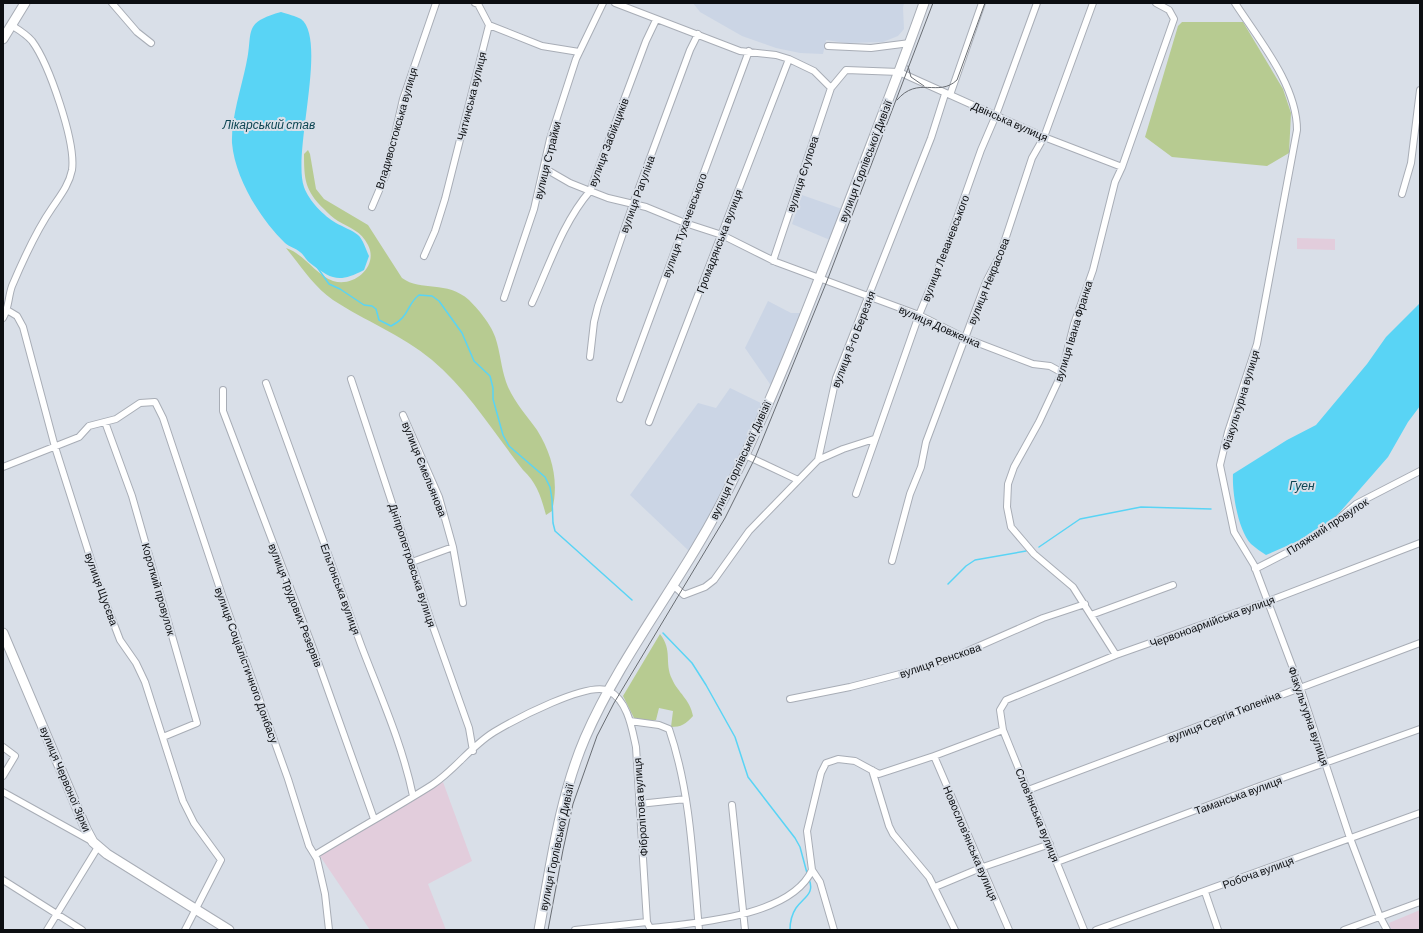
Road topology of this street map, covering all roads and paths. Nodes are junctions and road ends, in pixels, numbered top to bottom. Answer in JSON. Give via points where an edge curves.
{"nodes":[{"id":1,"x":25,"y":3,"type":"edge"},
{"id":2,"x":112,"y":3,"type":"edge"},
{"id":3,"x":436,"y":3,"type":"edge"},
{"id":4,"x":475,"y":3,"type":"edge"},
{"id":5,"x":603,"y":3,"type":"edge"},
{"id":6,"x":615,"y":3,"type":"edge"},
{"id":7,"x":924,"y":3,"type":"edge"},
{"id":8,"x":982,"y":3,"type":"edge"},
{"id":9,"x":1037,"y":3,"type":"edge"},
{"id":10,"x":1093,"y":3,"type":"edge"},
{"id":11,"x":1156,"y":3,"type":"edge"},
{"id":12,"x":1235,"y":3,"type":"edge"},
{"id":13,"x":656,"y":20,"type":"junction"},
{"id":14,"x":11,"y":25,"type":"junction"},
{"id":15,"x":489,"y":25,"type":"junction"},
{"id":16,"x":698,"y":34,"type":"junction"},
{"id":17,"x":3,"y":39,"type":"edge"},
{"id":18,"x":151,"y":42,"type":"dead end"},
{"id":19,"x":910,"y":43,"type":"junction"},
{"id":20,"x":828,"y":46,"type":"dead end"},
{"id":21,"x":748,"y":51,"type":"junction"},
{"id":22,"x":579,"y":52,"type":"junction"},
{"id":23,"x":789,"y":59,"type":"junction"},
{"id":24,"x":899,"y":72,"type":"junction"},
{"id":25,"x":831,"y":88,"type":"junction"},
{"id":26,"x":1420,"y":90,"type":"edge"},
{"id":27,"x":948,"y":94,"type":"junction"},
{"id":28,"x":996,"y":115,"type":"junction"},
{"id":29,"x":1044,"y":137,"type":"junction"},
{"id":30,"x":1122,"y":167,"type":"junction"},
{"id":31,"x":544,"y":168,"type":"junction"},
{"id":32,"x":590,"y":191,"type":"junction"},
{"id":33,"x":1402,"y":194,"type":"dead end"},
{"id":34,"x":633,"y":204,"type":"junction"},
{"id":35,"x":372,"y":207,"type":"dead end"},
{"id":36,"x":685,"y":223,"type":"junction"},
{"id":37,"x":722,"y":235,"type":"junction"},
{"id":38,"x":424,"y":256,"type":"dead end"},
{"id":39,"x":773,"y":261,"type":"junction"},
{"id":40,"x":820,"y":278,"type":"junction"},
{"id":41,"x":869,"y":297,"type":"junction"},
{"id":42,"x":504,"y":298,"type":"dead end"},
{"id":43,"x":532,"y":303,"type":"dead end"},
{"id":44,"x":8,"y":310,"type":"junction"},
{"id":45,"x":919,"y":315,"type":"junction"},
{"id":46,"x":3,"y":318,"type":"edge"},
{"id":47,"x":965,"y":338,"type":"junction"},
{"id":48,"x":590,"y":358,"type":"dead end"},
{"id":49,"x":1061,"y":372,"type":"junction"},
{"id":50,"x":351,"y":379,"type":"dead end"},
{"id":51,"x":266,"y":383,"type":"dead end"},
{"id":52,"x":224,"y":390,"type":"dead end"},
{"id":53,"x":620,"y":399,"type":"dead end"},
{"id":54,"x":404,"y":414,"type":"dead end"},
{"id":55,"x":105,"y":422,"type":"junction"},
{"id":56,"x":649,"y":422,"type":"dead end"},
{"id":57,"x":874,"y":439,"type":"junction"},
{"id":58,"x":55,"y":447,"type":"junction"},
{"id":59,"x":745,"y":455,"type":"junction"},
{"id":60,"x":818,"y":460,"type":"junction"},
{"id":61,"x":3,"y":467,"type":"edge"},
{"id":62,"x":1420,"y":471,"type":"edge"},
{"id":63,"x":798,"y":480,"type":"junction"},
{"id":64,"x":856,"y":494,"type":"dead end"},
{"id":65,"x":1420,"y":543,"type":"edge"},
{"id":66,"x":453,"y":547,"type":"junction"},
{"id":67,"x":412,"y":562,"type":"junction"},
{"id":68,"x":892,"y":562,"type":"dead end"},
{"id":69,"x":1255,"y":569,"type":"junction"},
{"id":70,"x":673,"y":585,"type":"junction"},
{"id":71,"x":1173,"y":585,"type":"dead end"},
{"id":72,"x":1266,"y":602,"type":"junction"},
{"id":73,"x":463,"y":603,"type":"dead end"},
{"id":74,"x":1084,"y":604,"type":"junction"},
{"id":75,"x":1091,"y":615,"type":"junction"},
{"id":76,"x":3,"y":633,"type":"edge"},
{"id":77,"x":1420,"y":642,"type":"edge"},
{"id":78,"x":1116,"y":655,"type":"junction"},
{"id":79,"x":1300,"y":687,"type":"junction"},
{"id":80,"x":609,"y":690,"type":"junction"},
{"id":81,"x":790,"y":699,"type":"dead end"},
{"id":82,"x":1006,"y":700,"type":"joint"},
{"id":83,"x":630,"y":721,"type":"junction"},
{"id":84,"x":1003,"y":730,"type":"junction"},
{"id":85,"x":1420,"y":730,"type":"edge"},
{"id":86,"x":163,"y":737,"type":"junction"},
{"id":87,"x":3,"y":747,"type":"edge"},
{"id":88,"x":473,"y":750,"type":"junction"},
{"id":89,"x":934,"y":756,"type":"junction"},
{"id":90,"x":1327,"y":763,"type":"junction"},
{"id":91,"x":872,"y":770,"type":"junction"},
{"id":92,"x":3,"y":776,"type":"edge"},
{"id":93,"x":1028,"y":790,"type":"junction"},
{"id":94,"x":3,"y":792,"type":"edge"},
{"id":95,"x":413,"y":796,"type":"junction"},
{"id":96,"x":686,"y":799,"type":"junction"},
{"id":97,"x":639,"y":804,"type":"junction"},
{"id":98,"x":732,"y":805,"type":"dead end"},
{"id":99,"x":1420,"y":813,"type":"edge"},
{"id":100,"x":374,"y":819,"type":"junction"},
{"id":101,"x":1350,"y":838,"type":"junction"},
{"id":102,"x":1050,"y":844,"type":"junction"},
{"id":103,"x":95,"y":845,"type":"junction"},
{"id":104,"x":315,"y":855,"type":"junction"},
{"id":105,"x":1056,"y":862,"type":"junction"},
{"id":106,"x":983,"y":867,"type":"junction"},
{"id":107,"x":810,"y":874,"type":"junction"},
{"id":108,"x":3,"y":880,"type":"edge"},
{"id":109,"x":935,"y":887,"type":"junction"},
{"id":110,"x":1205,"y":892,"type":"junction"},
{"id":111,"x":1420,"y":902,"type":"edge"},
{"id":112,"x":196,"y":909,"type":"junction"},
{"id":113,"x":57,"y":914,"type":"junction"},
{"id":114,"x":743,"y":915,"type":"junction"},
{"id":115,"x":1380,"y":917,"type":"junction"},
{"id":116,"x":698,"y":923,"type":"junction"},
{"id":117,"x":650,"y":927,"type":"edge"},
{"id":118,"x":47,"y":930,"type":"edge"},
{"id":119,"x":82,"y":930,"type":"edge"},
{"id":120,"x":185,"y":930,"type":"edge"},
{"id":121,"x":229,"y":930,"type":"edge"},
{"id":122,"x":329,"y":930,"type":"edge"},
{"id":123,"x":539,"y":930,"type":"edge"},
{"id":124,"x":575,"y":930,"type":"edge"},
{"id":125,"x":699,"y":930,"type":"edge"},
{"id":126,"x":745,"y":930,"type":"edge"},
{"id":127,"x":834,"y":930,"type":"edge"},
{"id":128,"x":955,"y":930,"type":"edge"},
{"id":129,"x":1009,"y":930,"type":"edge"},
{"id":130,"x":1084,"y":930,"type":"edge"},
{"id":131,"x":1096,"y":930,"type":"edge"},
{"id":132,"x":1218,"y":930,"type":"edge"},
{"id":133,"x":1344,"y":930,"type":"edge"},
{"id":134,"x":1387,"y":930,"type":"edge"}],
"edges":[{"from":1,"to":14,"type":"main road"},
{"from":2,"to":18,"type":"street","via":[[137,32]]},
{"from":3,"to":35,"type":"street","name":"Владивостокська вулиця","via":[[403,99],[386,174]]},
{"from":4,"to":15,"type":"street"},
{"from":5,"to":22,"type":"street","name":"вулиця Страйки"},
{"from":6,"to":13,"type":"street"},
{"from":7,"to":19,"type":"main road","name":"вулиця Горлівської Дивізії"},
{"from":8,"to":27,"type":"street","name":"вулиця 8-го Березня"},
{"from":9,"to":28,"type":"street","name":"вулиця Леваневського"},
{"from":10,"to":29,"type":"street","name":"вулиця Некрасова"},
{"from":11,"to":30,"type":"street","name":"вулиця Івана Франка","via":[[1169,10],[1174,19]]},
{"from":12,"to":69,"type":"street","name":"Фізкультурна вулиця","via":[[1287,85],[1297,116],[1297,130],[1257,344],[1220,465],[1231,523],[1238,541]]},
{"from":13,"to":16,"type":"street"},
{"from":13,"to":32,"type":"street","name":"вулиця Забійщиків"},
{"from":14,"to":17,"type":"main road"},
{"from":14,"to":44,"type":"street","via":[[31,40],[47,68],[66,127],[72,158],[69,179],[37,232],[12,288]]},
{"from":15,"to":22,"type":"street","via":[[542,46]]},
{"from":15,"to":38,"type":"street","name":"Читинська вулиця","via":[[445,200]]},
{"from":16,"to":21,"type":"street","via":[[740,51]]},
{"from":16,"to":34,"type":"street","name":"вулиця Рагуліна"},
{"from":19,"to":20,"type":"street","via":[[871,48]]},
{"from":19,"to":24,"type":"main road","name":"вулиця Горлівської Дивізії"},
{"from":21,"to":23,"type":"street","via":[[776,54]]},
{"from":21,"to":36,"type":"street","name":"вулиця Тухачевського"},
{"from":22,"to":31,"type":"street","name":"вулиця Страйки","via":[[550,140]]},
{"from":23,"to":25,"type":"street","via":[[814,71]]},
{"from":23,"to":37,"type":"street","name":"Громадянська вулиця"},
{"from":24,"to":25,"type":"street","via":[[846,70]]},
{"from":24,"to":27,"type":"street","name":"Двінська вулиця"},
{"from":24,"to":40,"type":"main road","name":"вулиця Горлівської Дивізії"},
{"from":25,"to":39,"type":"street","name":"вулиця Єгупова"},
{"from":26,"to":33,"type":"street","via":[[1411,163]]},
{"from":27,"to":28,"type":"street","name":"Двінська вулиця"},
{"from":27,"to":41,"type":"street","name":"вулиця 8-го Березня"},
{"from":28,"to":29,"type":"street","name":"Двінська вулиця"},
{"from":28,"to":45,"type":"street","name":"вулиця Леваневського"},
{"from":29,"to":30,"type":"street","name":"Двінська вулиця"},
{"from":29,"to":47,"type":"street","name":"вулиця Некрасова","via":[[1032,158],[1000,255],[986,282]]},
{"from":30,"to":49,"type":"street","name":"вулиця Івана Франка","via":[[1115,182]]},
{"from":31,"to":32,"type":"street","name":"вулиця Довженка"},
{"from":31,"to":42,"type":"street","name":"вулиця Страйки","via":[[534,209]]},
{"from":32,"to":34,"type":"street","name":"вулиця Довженка"},
{"from":32,"to":43,"type":"street","name":"вулиця Забійщиків","via":[[582,200],[560,240]]},
{"from":34,"to":36,"type":"street","name":"вулиця Довженка"},
{"from":34,"to":48,"type":"street","name":"вулиця Рагуліна","via":[[598,306]]},
{"from":36,"to":37,"type":"street","name":"вулиця Довженка"},
{"from":36,"to":53,"type":"street","name":"вулиця Тухачевського"},
{"from":37,"to":39,"type":"street","name":"вулиця Довженка"},
{"from":37,"to":56,"type":"street","name":"Громадянська вулиця"},
{"from":39,"to":40,"type":"street","name":"вулиця Довженка"},
{"from":40,"to":41,"type":"street","name":"вулиця Довженка"},
{"from":40,"to":59,"type":"main road","name":"вулиця Горлівської Дивізії"},
{"from":41,"to":45,"type":"street","name":"вулиця Довженка"},
{"from":41,"to":60,"type":"street","name":"вулиця 8-го Березня","via":[[836,378]]},
{"from":44,"to":46,"type":"street"},
{"from":44,"to":58,"type":"street","name":"вулиця Щусєва","via":[[17,316],[23,327]]},
{"from":45,"to":47,"type":"street","name":"вулиця Довженка"},
{"from":45,"to":57,"type":"street","name":"вулиця Леваневського"},
{"from":47,"to":49,"type":"street","name":"вулиця Довженка"},
{"from":47,"to":68,"type":"street","name":"вулиця Некрасова","via":[[926,442],[921,467],[910,494]]},
{"from":49,"to":74,"type":"street","name":"вулиця Івана Франка","via":[[1062,375],[1039,422],[1014,467],[1008,484],[1007,507],[1012,527],[1034,554],[1073,587]]},
{"from":50,"to":67,"type":"street","name":"Дніпропетровська вулиця"},
{"from":51,"to":95,"type":"street","name":"Ельтонська вулиця","via":[[406,762]]},
{"from":52,"to":100,"type":"street","name":"вулиця Трудових Резервів","via":[[223,411],[313,648]]},
{"from":54,"to":66,"type":"street","name":"вулиця Ємельянова","via":[[439,497]]},
{"from":55,"to":58,"type":"street","via":[[89,426],[79,438]]},
{"from":55,"to":86,"type":"street","name":"Короткий провулок","via":[[132,496],[196,723]]},
{"from":55,"to":104,"type":"street","name":"вулиця Соціалістичного Донбасу","via":[[116,419],[140,403],[155,402],[163,418],[309,846]]},
{"from":57,"to":60,"type":"street"},
{"from":57,"to":64,"type":"street","name":"вулиця Леваневського"},
{"from":58,"to":61,"type":"street"},
{"from":58,"to":86,"type":"street","name":"вулиця Щусєва","via":[[99,585],[120,640],[141,672]]},
{"from":59,"to":63,"type":"street"},
{"from":59,"to":70,"type":"main road","name":"вулиця Горлівської Дивізії","via":[[711,522]]},
{"from":60,"to":63,"type":"street"},
{"from":62,"to":69,"type":"street","name":"Пляжний провулок","via":[[1356,504],[1328,528]]},
{"from":63,"to":70,"type":"street","via":[[749,531],[714,580],[684,595]]},
{"from":65,"to":72,"type":"street","name":"Червоноармійська вулиця"},
{"from":66,"to":67,"type":"street"},
{"from":66,"to":73,"type":"street","name":"вулиця Ємельянова"},
{"from":67,"to":88,"type":"street","name":"Дніпропетровська вулиця","via":[[469,728]]},
{"from":69,"to":72,"type":"street","name":"Фізкультурна вулиця"},
{"from":70,"to":80,"type":"main road","name":"вулиця Горлівської Дивізії"},
{"from":71,"to":75,"type":"street"},
{"from":72,"to":78,"type":"street","name":"Червоноармійська вулиця"},
{"from":72,"to":79,"type":"street","name":"Фізкультурна вулиця"},
{"from":74,"to":75,"type":"street","name":"вулиця Івана Франка"},
{"from":74,"to":81,"type":"street","name":"вулиця Ренскова","via":[[1043,618],[923,668]]},
{"from":75,"to":78,"type":"street","name":"вулиця Івана Франка"},
{"from":76,"to":103,"type":"main road","name":"вулиця Червоної Зірки"},
{"from":77,"to":79,"type":"street","name":"вулиця Сергія Тюленіна"},
{"from":78,"to":82,"type":"street","name":"Червоноармійська вулиця"},
{"from":79,"to":90,"type":"street","name":"Фізкультурна вулиця"},
{"from":79,"to":93,"type":"street","name":"вулиця Сергія Тюленіна"},
{"from":80,"to":83,"type":"street","name":"Фібролітова вулиця","via":[[622,704]]},
{"from":80,"to":88,"type":"street","via":[[583,691],[548,704],[494,732]]},
{"from":80,"to":123,"type":"main road","name":"вулиця Горлівської Дивізії","via":[[585,740],[567,788]]},
{"from":82,"to":84,"type":"street","name":"Слов'янська вулиця","via":[[1000,710]]},
{"from":83,"to":96,"type":"street","via":[[669,729]]},
{"from":83,"to":97,"type":"street","name":"Фібролітова вулиця","via":[[636,747]]},
{"from":84,"to":89,"type":"street"},
{"from":84,"to":93,"type":"street","name":"Слов'янська вулиця"},
{"from":85,"to":90,"type":"street","name":"Таманська вулиця"},
{"from":86,"to":112,"type":"street","name":"вулиця Щусєва","via":[[188,812],[221,860]]},
{"from":87,"to":92,"type":"street","via":[[15,756]]},
{"from":88,"to":95,"type":"street","via":[[455,768]]},
{"from":89,"to":91,"type":"street","via":[[879,774]]},
{"from":89,"to":106,"type":"street","name":"Новослов'янська вулиця"},
{"from":90,"to":101,"type":"street","name":"Фізкультурна вулиця"},
{"from":90,"to":105,"type":"street","name":"Таманська вулиця"},
{"from":91,"to":107,"type":"street","via":[[846,759],[826,763],[821,773],[807,831]]},
{"from":91,"to":109,"type":"street","via":[[893,834]]},
{"from":93,"to":102,"type":"street","name":"Слов'янська вулиця"},
{"from":94,"to":103,"type":"street"},
{"from":95,"to":100,"type":"street"},
{"from":96,"to":97,"type":"street"},
{"from":96,"to":116,"type":"street"},
{"from":97,"to":117,"type":"street","name":"Фібролітова вулиця"},
{"from":98,"to":114,"type":"street"},
{"from":99,"to":101,"type":"street","name":"Робоча вулиця"},
{"from":100,"to":104,"type":"street"},
{"from":101,"to":110,"type":"street","name":"Робоча вулиця"},
{"from":101,"to":115,"type":"street","name":"Фізкультурна вулиця"},
{"from":102,"to":105,"type":"street","name":"Слов'янська вулиця"},
{"from":102,"to":106,"type":"street"},
{"from":103,"to":112,"type":"main road"},
{"from":103,"to":113,"type":"street"},
{"from":104,"to":122,"type":"street","name":"вулиця Соціалістичного Донбасу","via":[[325,894]]},
{"from":105,"to":130,"type":"street","name":"Слов'янська вулиця"},
{"from":106,"to":109,"type":"street"},
{"from":106,"to":129,"type":"street","name":"Новослов'янська вулиця"},
{"from":107,"to":114,"type":"street","via":[[795,892]]},
{"from":107,"to":127,"type":"street","via":[[820,882]]},
{"from":108,"to":113,"type":"street"},
{"from":109,"to":128,"type":"street"},
{"from":110,"to":131,"type":"street","name":"Робоча вулиця"},
{"from":110,"to":132,"type":"street"},
{"from":111,"to":115,"type":"street"},
{"from":112,"to":120,"type":"street"},
{"from":112,"to":121,"type":"main road"},
{"from":113,"to":118,"type":"street"},
{"from":113,"to":119,"type":"street"},
{"from":114,"to":116,"type":"street"},
{"from":114,"to":126,"type":"street"},
{"from":115,"to":133,"type":"street"},
{"from":115,"to":134,"type":"street","name":"Фізкультурна вулиця"},
{"from":116,"to":117,"type":"street"},
{"from":116,"to":125,"type":"street"},
{"from":117,"to":124,"type":"street"}]}
